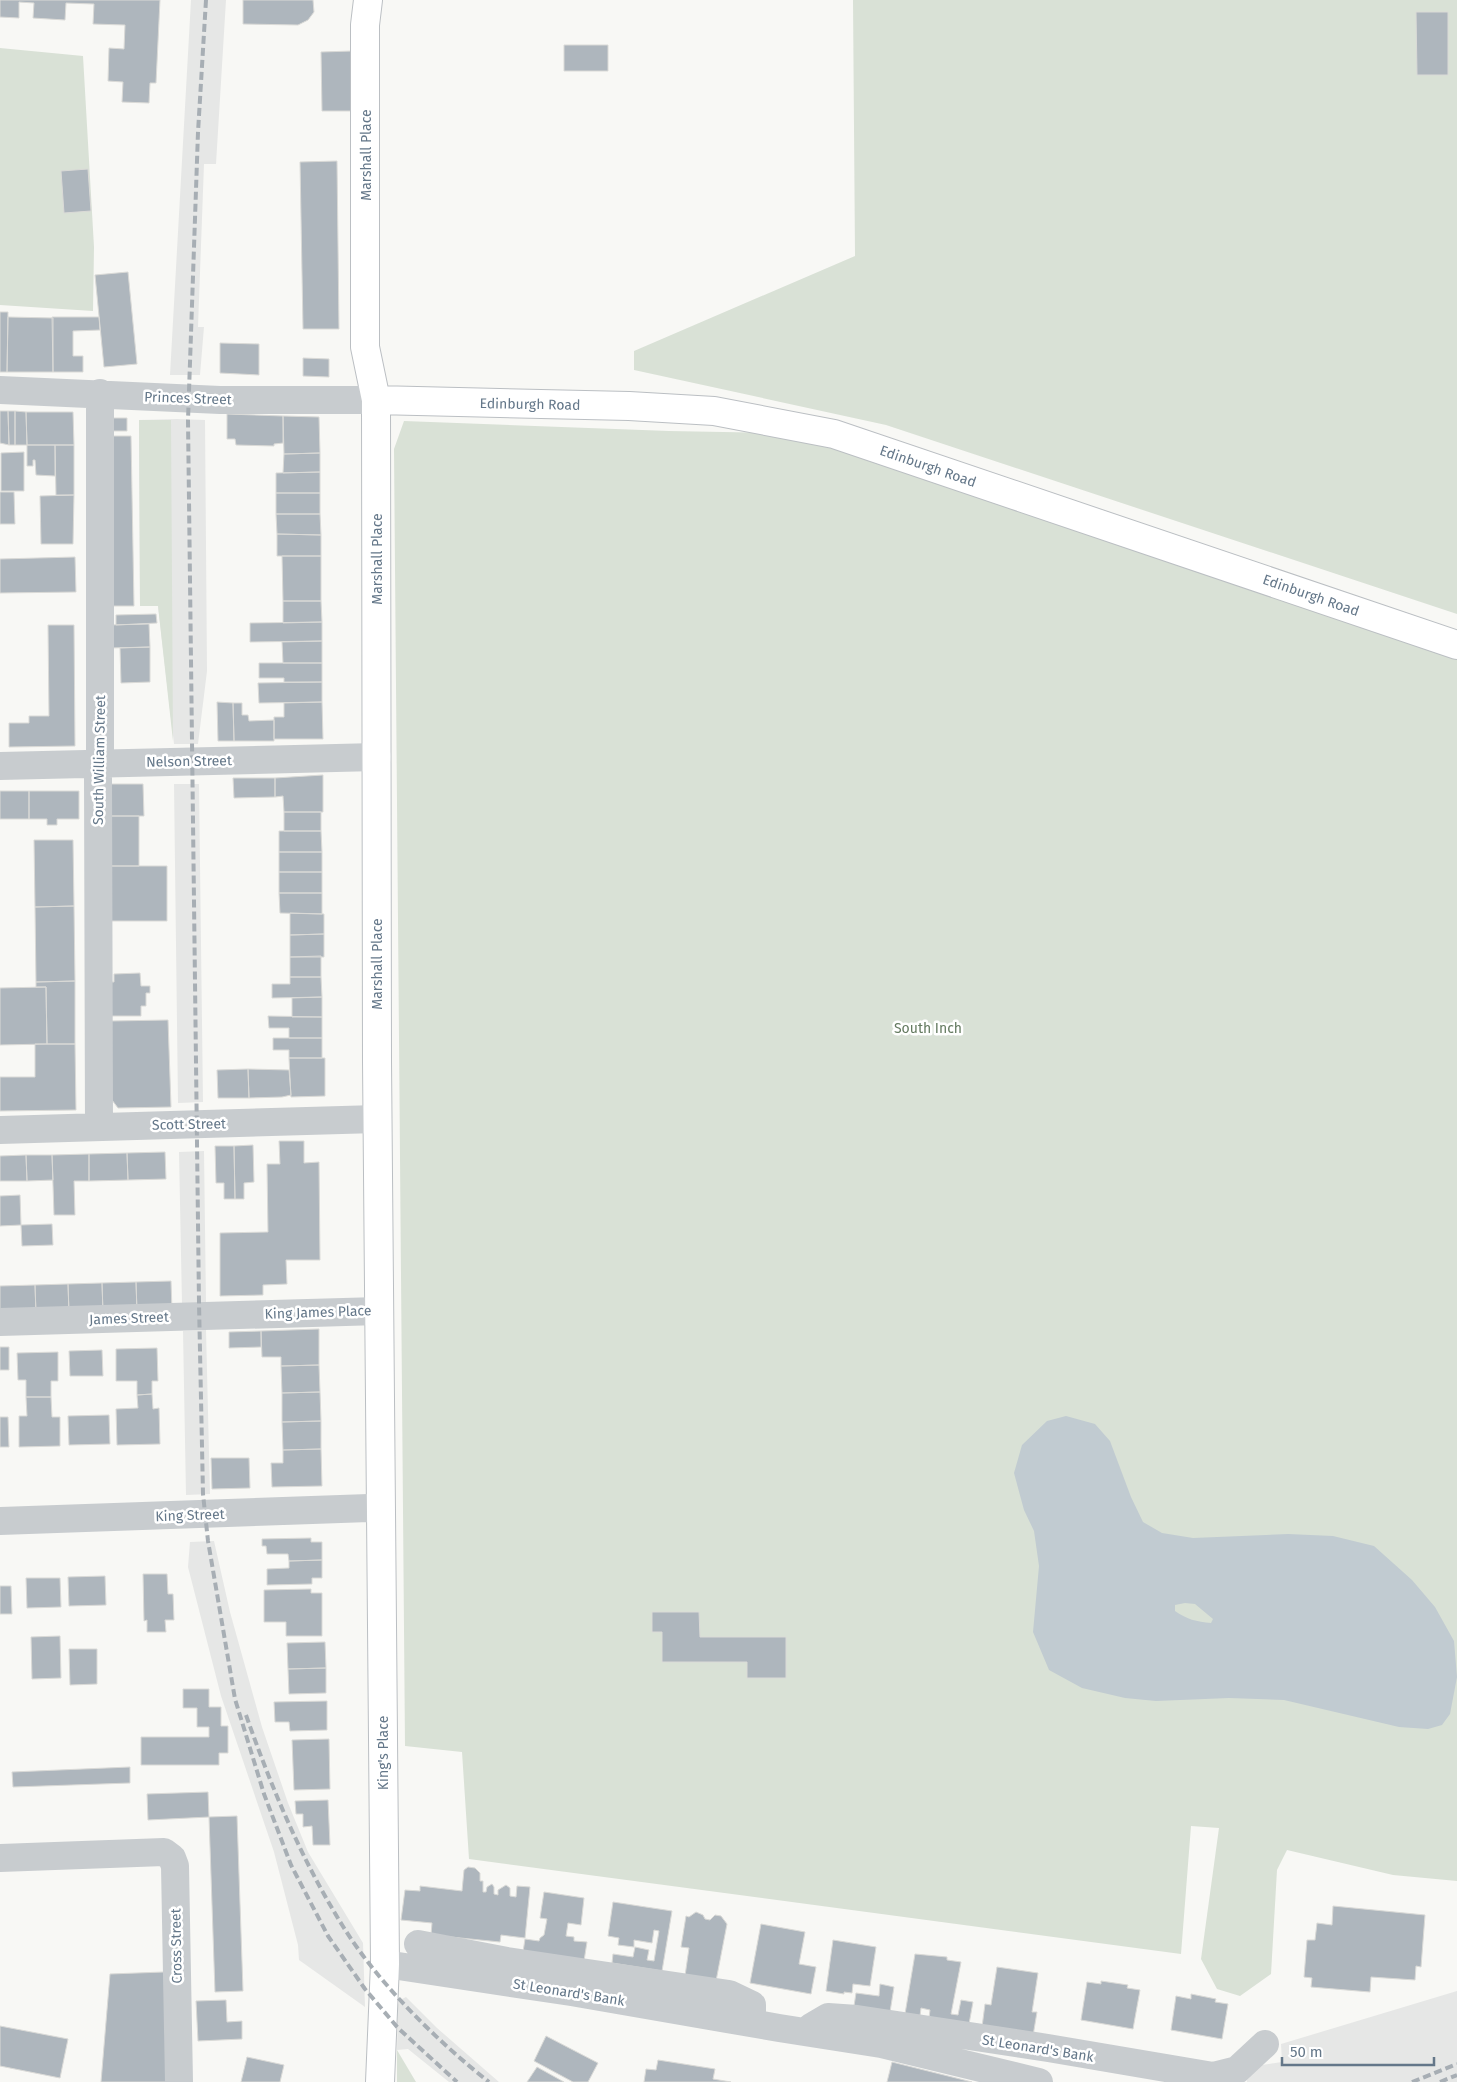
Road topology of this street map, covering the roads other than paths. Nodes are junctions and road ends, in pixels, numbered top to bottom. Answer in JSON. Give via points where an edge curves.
{"nodes":[{"id":1,"x":368,"y":0,"type":"edge"},
{"id":2,"x":0,"y":390,"type":"edge"},
{"id":3,"x":100,"y":393,"type":"junction"},
{"id":4,"x":376,"y":400,"type":"junction"},
{"id":5,"x":1457,"y":645,"type":"edge"},
{"id":6,"x":377,"y":757,"type":"junction"},
{"id":7,"x":100,"y":764,"type":"junction"},
{"id":8,"x":0,"y":766,"type":"edge"},
{"id":9,"x":377,"y":1119,"type":"junction"},
{"id":10,"x":99,"y":1126,"type":"junction"},
{"id":11,"x":0,"y":1130,"type":"edge"},
{"id":12,"x":378,"y":1257,"type":"joint"},
{"id":13,"x":379,"y":1310,"type":"junction"},
{"id":14,"x":258,"y":1314,"type":"joint"},
{"id":15,"x":0,"y":1322,"type":"edge"},
{"id":16,"x":379,"y":1425,"type":"joint"},
{"id":17,"x":380,"y":1510,"type":"junction"},
{"id":18,"x":0,"y":1521,"type":"edge"},
{"id":19,"x":0,"y":1858,"type":"edge"},
{"id":20,"x":418,"y":1944,"type":"dead end"},
{"id":21,"x":385,"y":1964,"type":"junction"},
{"id":22,"x":752,"y":2022,"type":"junction"},
{"id":23,"x":804,"y":2031,"type":"junction"},
{"id":24,"x":1265,"y":2044,"type":"dead end"},
{"id":25,"x":178,"y":2082,"type":"edge"},
{"id":26,"x":380,"y":2082,"type":"edge"},
{"id":27,"x":1039,"y":2082,"type":"edge"}],
"edges":[{"from":1,"to":4,"type":"main road","name":"Marshall Place","via":[[365,25],[365,347]]},
{"from":2,"to":3,"type":"street","name":"Princes Street"},
{"from":3,"to":4,"type":"street","name":"Princes Street","via":[[220,400]]},
{"from":3,"to":7,"type":"street","name":"South William Street"},
{"from":4,"to":5,"type":"main road","name":"Edinburgh Road","via":[[714,411],[834,434]]},
{"from":4,"to":6,"type":"main road","name":"Marshall Place"},
{"from":6,"to":7,"type":"street","name":"Nelson Street"},
{"from":6,"to":9,"type":"main road","name":"Marshall Place"},
{"from":7,"to":8,"type":"street","name":"Nelson Street"},
{"from":7,"to":10,"type":"street","name":"South William Street"},
{"from":9,"to":10,"type":"street","name":"Scott Street"},
{"from":9,"to":12,"type":"main road","name":"Marshall Place"},
{"from":10,"to":11,"type":"street","name":"Scott Street"},
{"from":12,"to":13,"type":"main road","name":"King James Place"},
{"from":13,"to":14,"type":"street","name":"King James Place"},
{"from":13,"to":16,"type":"main road","name":"King James Place"},
{"from":14,"to":15,"type":"street","name":"James Street"},
{"from":16,"to":17,"type":"main road","name":"King's Place"},
{"from":17,"to":18,"type":"street","name":"King Street"},
{"from":17,"to":21,"type":"main road","name":"King's Place"},
{"from":19,"to":25,"type":"street","name":"Cross Street","via":[[127,1852],[164,1852],[172,1858],[175,1866]]},
{"from":20,"to":22,"type":"street","name":"St Leonard's Bank","via":[[507,1961],[730,1994],[752,2005]]},
{"from":21,"to":22,"type":"street","name":"St Leonard's Bank"},
{"from":21,"to":26,"type":"main road","name":"King's Place"},
{"from":22,"to":23,"type":"street","name":"St Leonard's Bank"},
{"from":23,"to":24,"type":"street","name":"St Leonard's Bank","via":[[828,2017],[857,2019],[1213,2076],[1238,2070]]},
{"from":23,"to":27,"type":"street","name":"St Leonard's Bank","via":[[881,2044]]}]}
